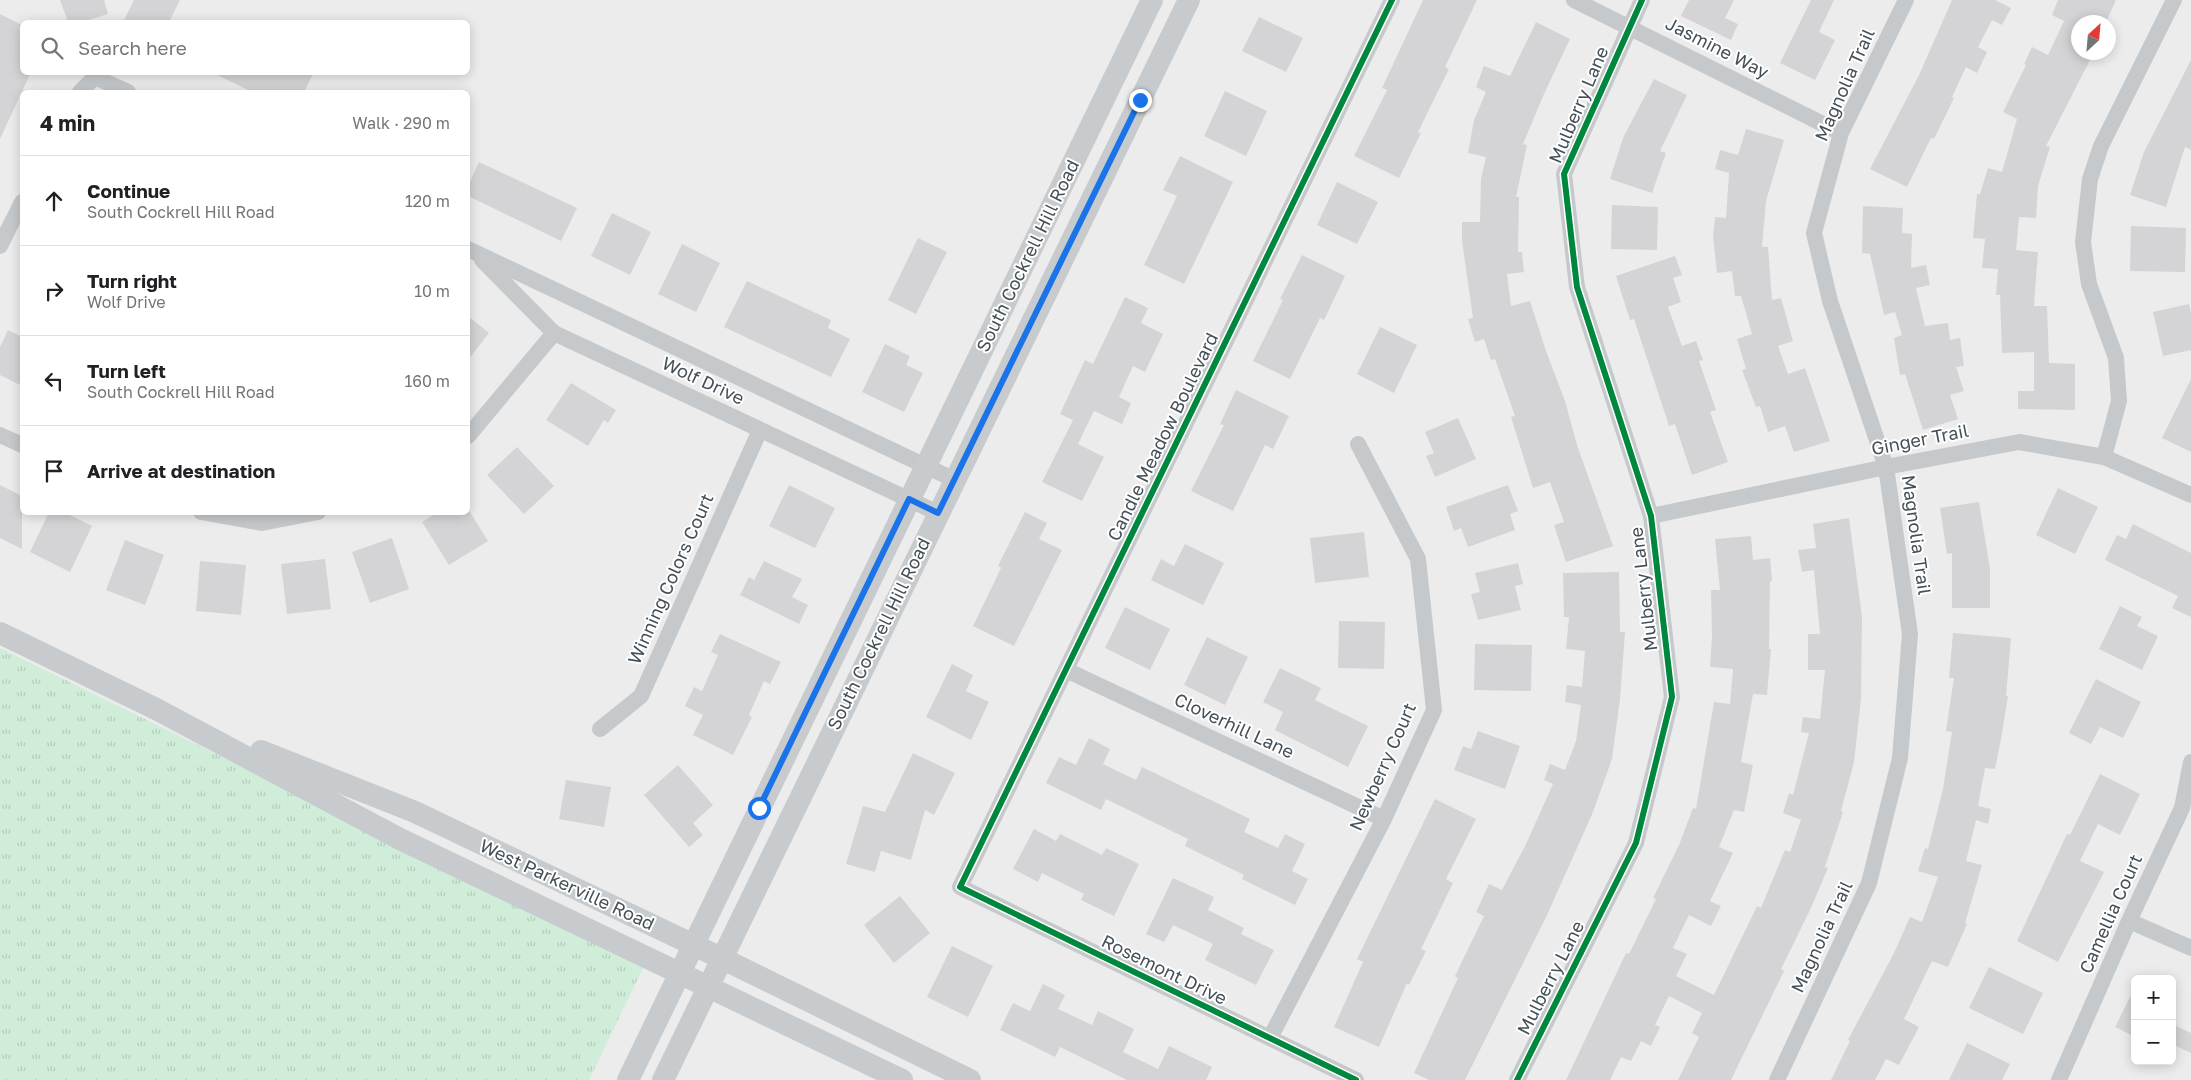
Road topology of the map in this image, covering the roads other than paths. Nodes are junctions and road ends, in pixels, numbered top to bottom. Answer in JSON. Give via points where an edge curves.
{"nodes":[{"id":1,"x":1152,"y":0,"type":"edge"},
{"id":2,"x":1189,"y":0,"type":"edge"},
{"id":3,"x":1392,"y":0,"type":"edge"},
{"id":4,"x":1574,"y":0,"type":"edge"},
{"id":5,"x":1642,"y":0,"type":"edge"},
{"id":6,"x":1906,"y":0,"type":"edge"},
{"id":7,"x":2174,"y":0,"type":"edge"},
{"id":8,"x":1629,"y":27,"type":"junction"},
{"id":9,"x":1111,"y":86,"type":"junction"},
{"id":10,"x":82,"y":90,"type":"edge"},
{"id":11,"x":123,"y":90,"type":"edge"},
{"id":12,"x":1140,"y":100,"type":"junction"},
{"id":13,"x":1842,"y":133,"type":"junction"},
{"id":14,"x":20,"y":206,"type":"edge"},
{"id":15,"x":0,"y":246,"type":"edge"},
{"id":16,"x":470,"y":250,"type":"edge"},
{"id":17,"x":554,"y":332,"type":"junction"},
{"id":18,"x":760,"y":430,"type":"junction"},
{"id":19,"x":0,"y":434,"type":"edge"},
{"id":20,"x":470,"y":434,"type":"edge"},
{"id":21,"x":20,"y":444,"type":"edge"},
{"id":22,"x":1358,"y":444,"type":"dead end"},
{"id":23,"x":2104,"y":457,"type":"junction"},
{"id":24,"x":926,"y":466,"type":"junction"},
{"id":25,"x":1886,"y":466,"type":"junction"},
{"id":26,"x":955,"y":480,"type":"junction"},
{"id":27,"x":2191,"y":495,"type":"edge"},
{"id":28,"x":909,"y":499,"type":"junction"},
{"id":29,"x":938,"y":513,"type":"junction"},
{"id":30,"x":217,"y":515,"type":"edge"},
{"id":31,"x":303,"y":515,"type":"edge"},
{"id":32,"x":1651,"y":516,"type":"junction"},
{"id":33,"x":0,"y":633,"type":"edge"},
{"id":34,"x":1066,"y":670,"type":"junction"},
{"id":35,"x":156,"y":709,"type":"junction"},
{"id":36,"x":600,"y":729,"type":"dead end"},
{"id":37,"x":2191,"y":762,"type":"edge"},
{"id":38,"x":1384,"y":818,"type":"junction"},
{"id":39,"x":960,"y":886,"type":"joint"},
{"id":40,"x":2129,"y":921,"type":"junction"},
{"id":41,"x":693,"y":945,"type":"junction"},
{"id":42,"x":2191,"y":948,"type":"edge"},
{"id":43,"x":721,"y":958,"type":"junction"},
{"id":44,"x":679,"y":974,"type":"junction"},
{"id":45,"x":707,"y":987,"type":"junction"},
{"id":46,"x":1270,"y":1038,"type":"junction"},
{"id":47,"x":628,"y":1080,"type":"edge"},
{"id":48,"x":663,"y":1080,"type":"edge"},
{"id":49,"x":902,"y":1080,"type":"edge"},
{"id":50,"x":970,"y":1080,"type":"edge"},
{"id":51,"x":1356,"y":1080,"type":"edge"},
{"id":52,"x":1517,"y":1080,"type":"edge"},
{"id":53,"x":1777,"y":1080,"type":"edge"},
{"id":54,"x":2059,"y":1080,"type":"edge"}],
"edges":[{"from":1,"to":9,"type":"main road","name":"South Cockrell Hill Road"},
{"from":2,"to":12,"type":"main road","name":"South Cockrell Hill Road"},
{"from":3,"to":34,"type":"street","name":"Candle Meadow Boulevard"},
{"from":4,"to":8,"type":"street","name":"Jasmine Way"},
{"from":5,"to":8,"type":"street","name":"Mulberry Lane"},
{"from":6,"to":13,"type":"street","name":"Magnolia Trail"},
{"from":7,"to":23,"type":"street","via":[[2101,146],[2090,180],[2083,242],[2089,284],[2116,358],[2119,401]]},
{"from":8,"to":13,"type":"street","name":"Jasmine Way"},
{"from":8,"to":32,"type":"street","name":"Mulberry Lane","via":[[1564,174],[1577,287]]},
{"from":9,"to":12,"type":"main road"},
{"from":9,"to":24,"type":"main road","name":"South Cockrell Hill Road"},
{"from":10,"to":11,"type":"street","via":[[95,78]]},
{"from":12,"to":26,"type":"main road","name":"South Cockrell Hill Road"},
{"from":13,"to":25,"type":"street","name":"Magnolia Trail","via":[[1814,233],[1830,301]]},
{"from":14,"to":15,"type":"street"},
{"from":16,"to":17,"type":"street","name":"Wolf Drive"},
{"from":16,"to":24,"type":"street","name":"Wolf Drive"},
{"from":17,"to":18,"type":"street","name":"Wolf Drive"},
{"from":17,"to":20,"type":"street"},
{"from":18,"to":28,"type":"street","name":"Wolf Drive"},
{"from":18,"to":36,"type":"street","name":"Winning Colors Court","via":[[641,696]]},
{"from":19,"to":21,"type":"street"},
{"from":22,"to":38,"type":"street","name":"Newberry Court","via":[[1418,559],[1434,710]]},
{"from":23,"to":25,"type":"street","name":"Ginger Trail","via":[[2019,442]]},
{"from":23,"to":27,"type":"street","name":"Ginger Trail"},
{"from":24,"to":26,"type":"street","name":"Wolf Drive"},
{"from":24,"to":28,"type":"main road","name":"South Cockrell Hill Road"},
{"from":25,"to":32,"type":"street","name":"Ginger Trail"},
{"from":25,"to":53,"type":"street","name":"Magnolia Trail","via":[[1910,634],[1900,758],[1869,884]]},
{"from":26,"to":29,"type":"main road","name":"South Cockrell Hill Road"},
{"from":28,"to":29,"type":"street","name":"Wolf Drive"},
{"from":28,"to":41,"type":"main road","name":"South Cockrell Hill Road"},
{"from":29,"to":43,"type":"main road","name":"South Cockrell Hill Road"},
{"from":30,"to":31,"type":"street","via":[[262,523]]},
{"from":32,"to":52,"type":"street","name":"Mulberry Lane","via":[[1672,697],[1636,843]]},
{"from":33,"to":35,"type":"main road","name":"West Parkerville Road"},
{"from":34,"to":38,"type":"street","name":"Cloverhill Lane"},
{"from":34,"to":39,"type":"street","name":"Candle Meadow Boulevard"},
{"from":35,"to":41,"type":"main road","name":"West Parkerville Road","via":[[415,812]]},
{"from":35,"to":44,"type":"main road","name":"West Parkerville Road","via":[[400,839]]},
{"from":37,"to":40,"type":"street","name":"Camellia Court","via":[[2182,808]]},
{"from":38,"to":46,"type":"street","name":"Newberry Court"},
{"from":39,"to":46,"type":"street","name":"Rosemont Drive"},
{"from":40,"to":42,"type":"street"},
{"from":40,"to":54,"type":"street","name":"Camellia Court"},
{"from":41,"to":43,"type":"main road","name":"West Parkerville Road"},
{"from":41,"to":44,"type":"main road","name":"South Cockrell Hill Road"},
{"from":43,"to":45,"type":"main road","name":"South Cockrell Hill Road"},
{"from":43,"to":50,"type":"main road","name":"West Parkerville Road"},
{"from":44,"to":45,"type":"main road","name":"West Parkerville Road"},
{"from":44,"to":47,"type":"main road","name":"South Cockrell Hill Road"},
{"from":45,"to":48,"type":"main road","name":"South Cockrell Hill Road"},
{"from":45,"to":49,"type":"main road","name":"West Parkerville Road"},
{"from":46,"to":51,"type":"street","name":"Rosemont Drive"}]}
